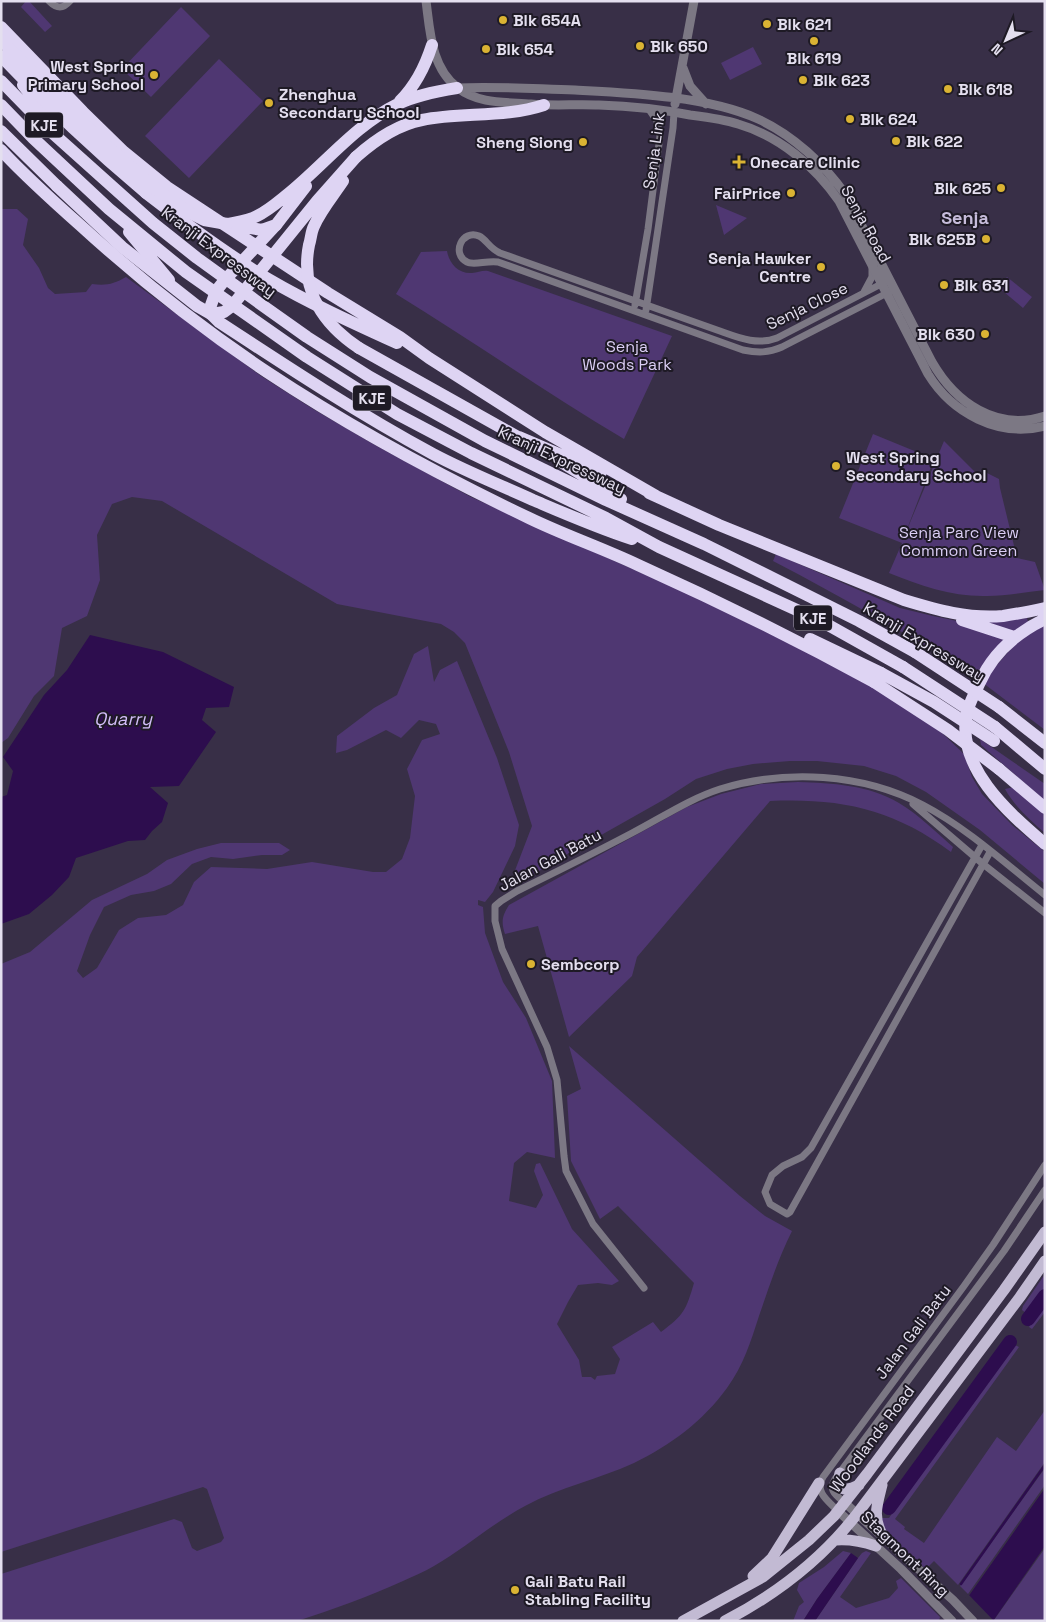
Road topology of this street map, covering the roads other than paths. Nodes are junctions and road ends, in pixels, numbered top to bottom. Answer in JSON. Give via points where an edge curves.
{"nodes":[{"id":1,"x":49,"y":1,"type":"edge"},
{"id":2,"x":70,"y":1,"type":"edge"},
{"id":3,"x":426,"y":1,"type":"edge"},
{"id":4,"x":694,"y":1,"type":"edge"},
{"id":5,"x":1,"y":26,"type":"edge"},
{"id":6,"x":1,"y":40,"type":"edge"},
{"id":7,"x":432,"y":45,"type":"junction"},
{"id":8,"x":1,"y":55,"type":"edge"},
{"id":9,"x":682,"y":62,"type":"junction"},
{"id":10,"x":1,"y":81,"type":"edge"},
{"id":11,"x":457,"y":88,"type":"junction"},
{"id":12,"x":676,"y":99,"type":"junction"},
{"id":13,"x":398,"y":103,"type":"junction"},
{"id":14,"x":706,"y":104,"type":"junction"},
{"id":15,"x":1,"y":105,"type":"edge"},
{"id":16,"x":544,"y":105,"type":"junction"},
{"id":17,"x":648,"y":108,"type":"junction"},
{"id":18,"x":674,"y":112,"type":"junction"},
{"id":19,"x":1,"y":129,"type":"edge"},
{"id":20,"x":1,"y":150,"type":"edge"},
{"id":21,"x":331,"y":155,"type":"junction"},
{"id":22,"x":356,"y":156,"type":"junction"},
{"id":23,"x":89,"y":166,"type":"junction"},
{"id":24,"x":110,"y":210,"type":"junction"},
{"id":25,"x":227,"y":224,"type":"junction"},
{"id":26,"x":276,"y":225,"type":"junction"},
{"id":27,"x":487,"y":245,"type":"junction"},
{"id":28,"x":481,"y":262,"type":"junction"},
{"id":29,"x":870,"y":262,"type":"junction"},
{"id":30,"x":886,"y":282,"type":"junction"},
{"id":31,"x":890,"y":291,"type":"junction"},
{"id":32,"x":862,"y":294,"type":"junction"},
{"id":33,"x":636,"y":301,"type":"junction"},
{"id":34,"x":648,"y":305,"type":"junction"},
{"id":35,"x":634,"y":310,"type":"junction"},
{"id":36,"x":211,"y":314,"type":"junction"},
{"id":37,"x":645,"y":314,"type":"junction"},
{"id":38,"x":218,"y":337,"type":"junction"},
{"id":39,"x":428,"y":358,"type":"junction"},
{"id":40,"x":1045,"y":416,"type":"edge"},
{"id":41,"x":1045,"y":426,"type":"edge"},
{"id":42,"x":519,"y":437,"type":"junction"},
{"id":43,"x":656,"y":496,"type":"junction"},
{"id":44,"x":666,"y":526,"type":"junction"},
{"id":45,"x":659,"y":547,"type":"junction"},
{"id":46,"x":1045,"y":608,"type":"edge"},
{"id":47,"x":934,"y":610,"type":"junction"},
{"id":48,"x":1045,"y":619,"type":"edge"},
{"id":49,"x":1014,"y":637,"type":"junction"},
{"id":50,"x":878,"y":678,"type":"junction"},
{"id":51,"x":1045,"y":743,"type":"edge"},
{"id":52,"x":1027,"y":756,"type":"junction"},
{"id":53,"x":1045,"y":769,"type":"edge"},
{"id":54,"x":902,"y":797,"type":"junction"},
{"id":55,"x":1045,"y":808,"type":"edge"},
{"id":56,"x":1045,"y":844,"type":"edge"},
{"id":57,"x":982,"y":845,"type":"junction"},
{"id":58,"x":990,"y":852,"type":"junction"},
{"id":59,"x":975,"y":857,"type":"junction"},
{"id":60,"x":983,"y":864,"type":"junction"},
{"id":61,"x":1045,"y":895,"type":"edge"},
{"id":62,"x":1045,"y":913,"type":"edge"},
{"id":63,"x":1045,"y":1165,"type":"edge"},
{"id":64,"x":1045,"y":1190,"type":"edge"},
{"id":65,"x":1045,"y":1232,"type":"edge"},
{"id":66,"x":1045,"y":1261,"type":"edge"},
{"id":67,"x":644,"y":1288,"type":"dead end"},
{"id":68,"x":840,"y":1472,"type":"junction"},
{"id":69,"x":884,"y":1478,"type":"junction"},
{"id":70,"x":819,"y":1483,"type":"junction"},
{"id":71,"x":859,"y":1485,"type":"junction"},
{"id":72,"x":842,"y":1507,"type":"junction"},
{"id":73,"x":854,"y":1518,"type":"junction"},
{"id":74,"x":836,"y":1540,"type":"junction"},
{"id":75,"x":855,"y":1541,"type":"junction"},
{"id":76,"x":880,"y":1541,"type":"junction"},
{"id":77,"x":820,"y":1556,"type":"junction"},
{"id":78,"x":729,"y":1597,"type":"junction"},
{"id":79,"x":951,"y":1620,"type":"edge"},
{"id":80,"x":683,"y":1621,"type":"edge"},
{"id":81,"x":725,"y":1621,"type":"edge"},
{"id":82,"x":973,"y":1621,"type":"edge"}],
"edges":[{"from":1,"to":2,"type":"street","via":[[61,8]]},
{"from":3,"to":7,"type":"street","name":"Senja Road"},
{"from":4,"to":9,"type":"street","name":"Senja Link"},
{"from":5,"to":39,"type":"highway","via":[[117,146],[167,187]]},
{"from":6,"to":25,"type":"highway","bridge":true,"via":[[97,137],[156,189],[204,220]]},
{"from":7,"to":11,"type":"street","name":"Senja Road","via":[[446,76]]},
{"from":7,"to":13,"type":"highway","via":[[424,70]]},
{"from":8,"to":23,"type":"highway","via":[[50,121]]},
{"from":8,"to":39,"type":"highway","bridge":true,"via":[[92,146],[146,194],[201,235],[268,279]]},
{"from":9,"to":12,"type":"street","name":"Senja Link"},
{"from":9,"to":14,"type":"street","via":[[690,86]]},
{"from":10,"to":23,"type":"highway","number":"KJE"},
{"from":11,"to":12,"type":"street","name":"Senja Road","via":[[600,92]]},
{"from":11,"to":13,"type":"highway"},
{"from":11,"to":16,"type":"street","name":"Senja Road","via":[[488,101]]},
{"from":12,"to":14,"type":"street","name":"Senja Road"},
{"from":12,"to":18,"type":"street","name":"Senja Link"},
{"from":13,"to":21,"type":"highway"},
{"from":14,"to":30,"type":"street","name":"Senja Road","via":[[760,120],[789,137],[823,167],[846,195]]},
{"from":15,"to":24,"type":"highway","number":"KJE"},
{"from":16,"to":17,"type":"street","name":"Senja Road"},
{"from":16,"to":22,"type":"highway","via":[[526,111],[422,120],[380,137]]},
{"from":17,"to":18,"type":"street","name":"Senja Road"},
{"from":17,"to":33,"type":"street","name":"Senja Link","via":[[657,121],[660,136]]},
{"from":18,"to":29,"type":"street","name":"Senja Road","via":[[737,124],[770,137],[785,147],[832,192]]},
{"from":18,"to":34,"type":"street","name":"Senja Link"},
{"from":19,"to":36,"type":"highway","bridge":true,"via":[[122,247]]},
{"from":20,"to":38,"type":"highway","via":[[125,266]]},
{"from":21,"to":25,"type":"highway","via":[[270,209],[255,218]]},
{"from":21,"to":26,"type":"highway"},
{"from":22,"to":36,"type":"highway","bridge":true,"via":[[232,306],[224,312]]},
{"from":22,"to":42,"type":"highway","bridge":true,"via":[[313,228],[308,273],[319,310],[342,337],[359,348]]},
{"from":23,"to":44,"type":"highway","name":"Kranji Expressway","number":"KJE","via":[[196,258],[307,337],[370,377],[486,441]]},
{"from":24,"to":38,"type":"highway"},
{"from":24,"to":45,"type":"highway","number":"KJE","via":[[186,272],[246,315],[397,414]]},
{"from":25,"to":26,"type":"highway","via":[[262,230]]},
{"from":26,"to":36,"type":"highway","bridge":true,"via":[[216,291]]},
{"from":27,"to":28,"type":"street","via":[[487,254]]},
{"from":27,"to":28,"type":"street","name":"Senja Close","via":[[482,237],[473,235],[464,238],[459,246],[461,256],[468,262]]},
{"from":27,"to":33,"type":"street","name":"Senja Close","via":[[502,254]]},
{"from":28,"to":35,"type":"street","name":"Senja Close","via":[[498,262]]},
{"from":29,"to":30,"type":"street","name":"Senja Road"},
{"from":29,"to":32,"type":"street","via":[[872,277]]},
{"from":30,"to":31,"type":"street","name":"Senja Road"},
{"from":30,"to":32,"type":"street","name":"Senja Close"},
{"from":31,"to":37,"type":"street","name":"Senja Close","via":[[782,348],[764,353],[743,350]]},
{"from":31,"to":40,"type":"street","name":"Senja Road","via":[[941,377],[958,396],[977,409],[1002,418],[1021,420]]},
{"from":31,"to":41,"type":"street","name":"Senja Road","via":[[928,374],[947,398],[969,416],[994,425],[1006,428]]},
{"from":32,"to":34,"type":"street","name":"Senja Close","via":[[777,338],[762,342],[741,338]]},
{"from":33,"to":34,"type":"street","name":"Senja Close"},
{"from":33,"to":35,"type":"street"},
{"from":34,"to":37,"type":"street"},
{"from":35,"to":37,"type":"street","name":"Senja Close"},
{"from":36,"to":45,"type":"highway","via":[[287,366],[434,454],[598,528]]},
{"from":38,"to":50,"type":"highway","via":[[266,372],[345,421],[530,519],[640,566]]},
{"from":39,"to":43,"type":"highway","via":[[545,432]]},
{"from":42,"to":43,"type":"highway"},
{"from":42,"to":44,"type":"highway"},
{"from":43,"to":47,"type":"highway"},
{"from":44,"to":51,"type":"highway","name":"Kranji Expressway","number":"KJE","bridge":true,"via":[[916,652]]},
{"from":45,"to":52,"type":"highway","name":"Kranji Expressway","number":"KJE","bridge":true,"via":[[821,621],[903,667],[995,727]]},
{"from":46,"to":47,"type":"highway","via":[[1004,616],[977,617]]},
{"from":47,"to":49,"type":"highway"},
{"from":48,"to":49,"type":"highway"},
{"from":49,"to":56,"type":"highway","via":[[982,677],[967,711],[966,736],[973,760],[989,789]]},
{"from":50,"to":52,"type":"highway","bridge":true,"via":[[934,702],[994,741]]},
{"from":50,"to":55,"type":"highway","bridge":true,"via":[[1000,769]]},
{"from":52,"to":53,"type":"highway","name":"Kranji Expressway","number":"KJE"},
{"from":54,"to":57,"type":"street","name":"Jalan Gali Batu","via":[[956,825]]},
{"from":54,"to":59,"type":"street","name":"Jalan Gali Batu"},
{"from":54,"to":67,"type":"street","name":"Jalan Gali Batu","via":[[882,788],[835,778],[760,780],[720,789],[517,891],[495,906],[502,949],[547,1047],[557,1080],[566,1172],[593,1224]]},
{"from":57,"to":58,"type":"street","name":"Jalan Gali Batu"},
{"from":57,"to":59,"type":"street"},
{"from":58,"to":60,"type":"street"},
{"from":58,"to":61,"type":"street","name":"Jalan Gali Batu"},
{"from":59,"to":60,"type":"street","name":"Jalan Gali Batu"},
{"from":59,"to":60,"type":"street","via":[[811,1148],[772,1175],[765,1192],[770,1204],[787,1214],[790,1212]]},
{"from":60,"to":62,"type":"street","name":"Jalan Gali Batu"},
{"from":63,"to":70,"type":"street","name":"Jalan Gali Batu","via":[[993,1245]]},
{"from":64,"to":68,"type":"street","name":"Jalan Gali Batu","via":[[1004,1251]]},
{"from":65,"to":71,"type":"main road","name":"Woodlands Road"},
{"from":66,"to":69,"type":"main road","name":"Woodlands Road"},
{"from":68,"to":71,"type":"main road","via":[[840,1487],[850,1490]]},
{"from":68,"to":72,"type":"street","name":"Jalan Gali Batu","via":[[831,1485]]},
{"from":69,"to":73,"type":"main road","name":"Woodlands Road"},
{"from":69,"to":76,"type":"main road","via":[[875,1513]]},
{"from":70,"to":72,"type":"street","via":[[821,1494]]},
{"from":70,"to":78,"type":"main road","via":[[772,1558]]},
{"from":71,"to":72,"type":"main road","name":"Woodlands Road"},
{"from":72,"to":73,"type":"street","name":"Stagmont Ring"},
{"from":72,"to":78,"type":"main road","name":"Woodlands Road","via":[[783,1562]]},
{"from":73,"to":74,"type":"main road","name":"Woodlands Road"},
{"from":73,"to":76,"type":"street","name":"Stagmont Ring"},
{"from":74,"to":75,"type":"main road"},
{"from":74,"to":77,"type":"main road","name":"Woodlands Road"},
{"from":75,"to":76,"type":"main road"},
{"from":75,"to":77,"type":"main road"},
{"from":76,"to":79,"type":"street","name":"Stagmont Ring"},
{"from":76,"to":82,"type":"street","name":"Stagmont Ring"},
{"from":77,"to":81,"type":"main road","name":"Woodlands Road","via":[[787,1584]]},
{"from":78,"to":80,"type":"main road","name":"Woodlands Road"}]}
